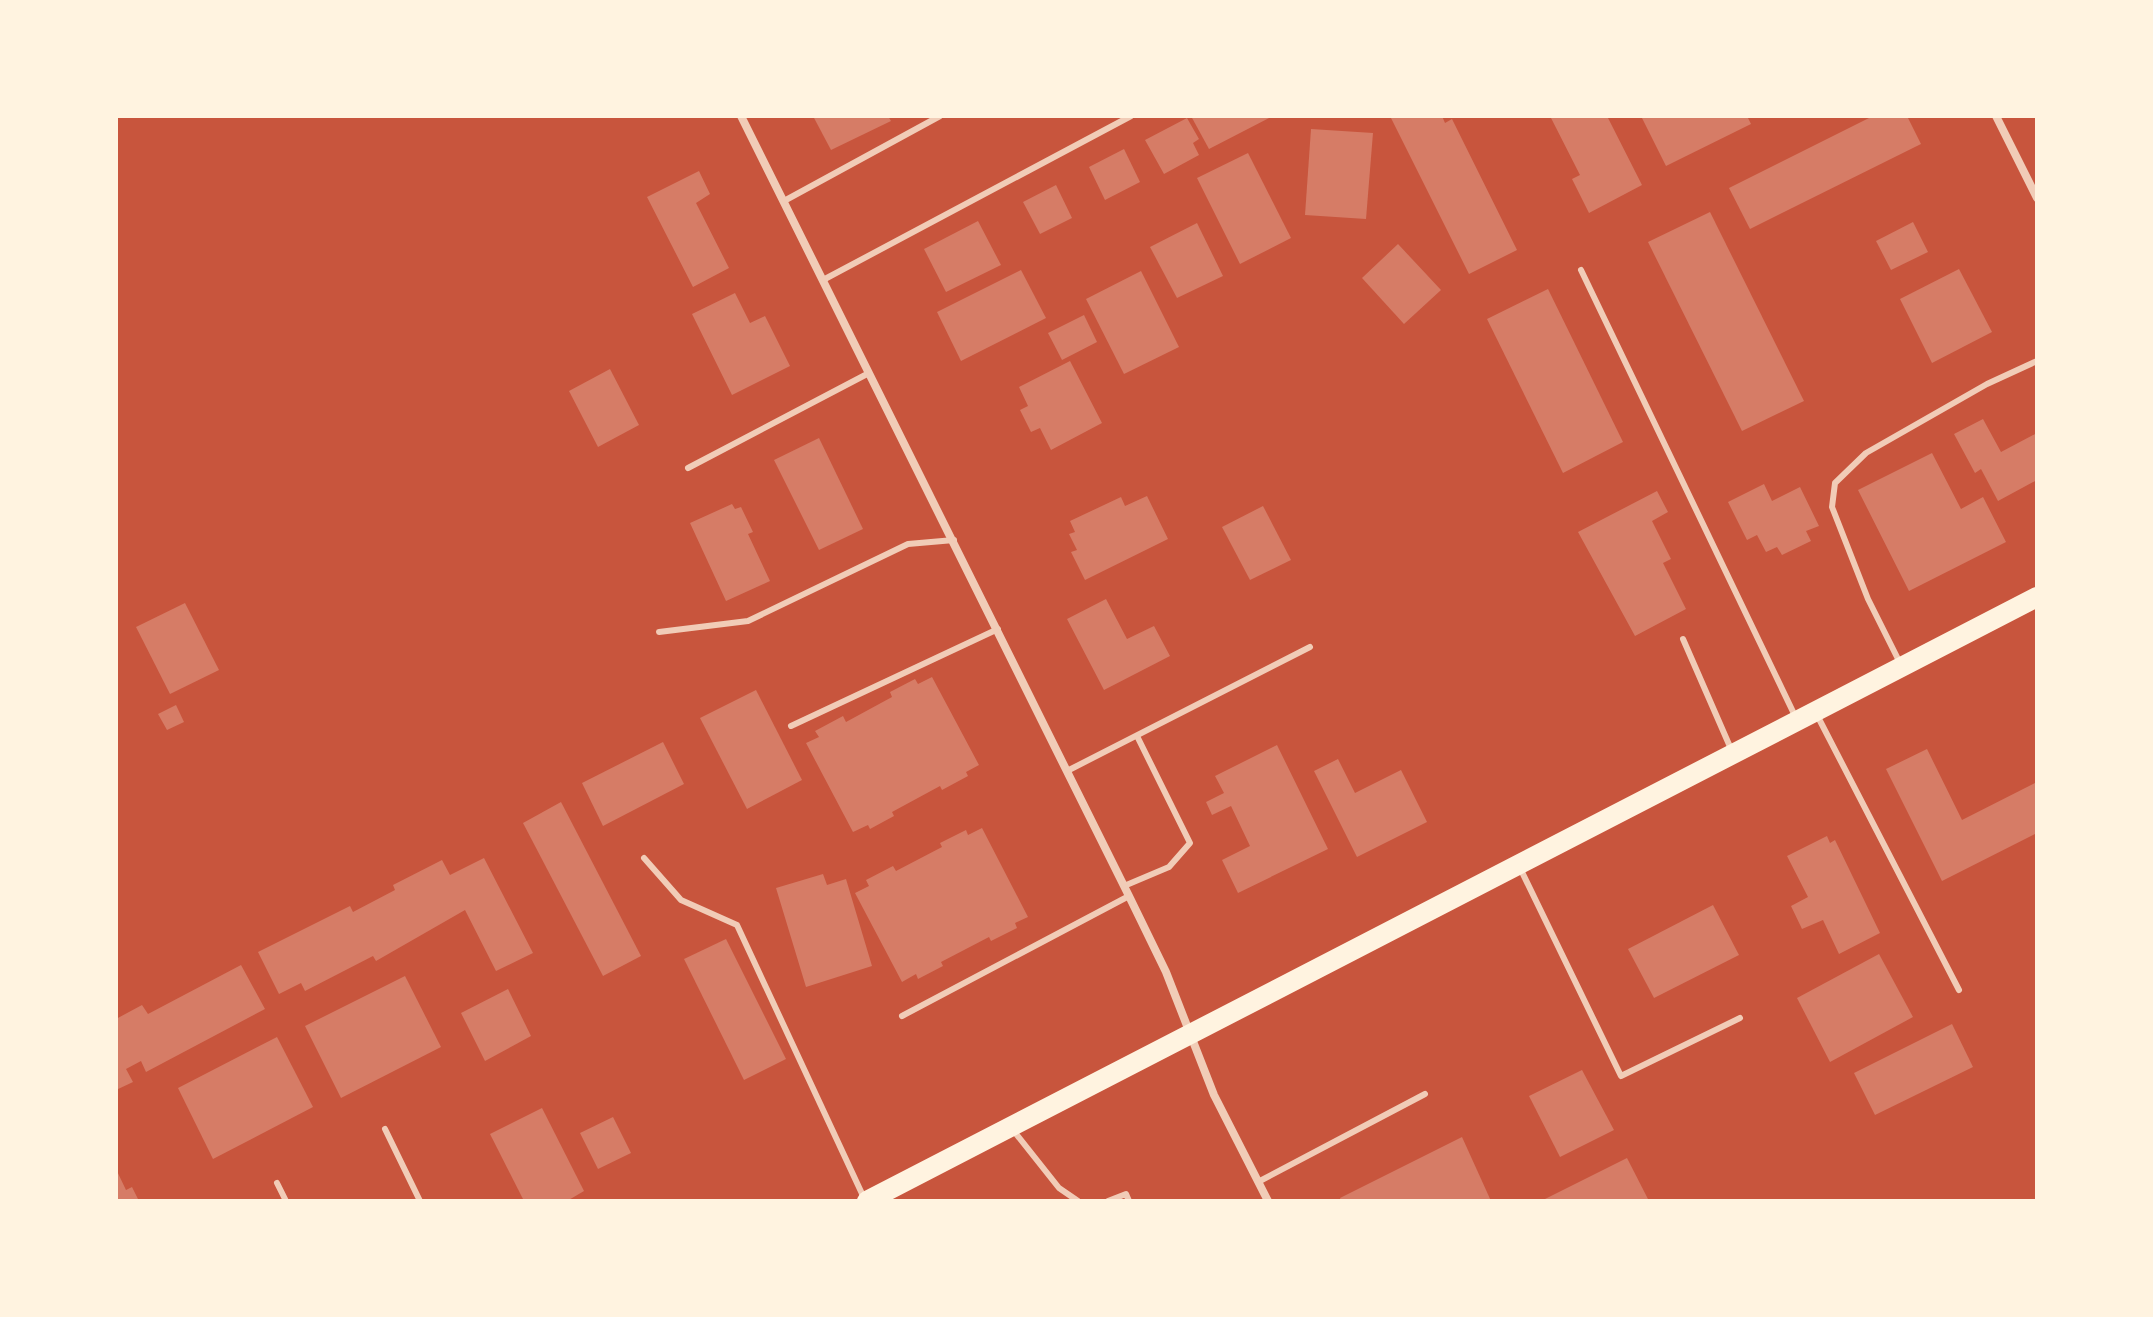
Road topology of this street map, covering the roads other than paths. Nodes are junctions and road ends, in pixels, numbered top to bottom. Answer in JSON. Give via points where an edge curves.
{"nodes":[{"id":1,"x":741,"y":116,"type":"edge"},
{"id":2,"x":940,"y":116,"type":"edge"},
{"id":3,"x":1131,"y":116,"type":"edge"},
{"id":4,"x":1996,"y":116,"type":"edge"},
{"id":5,"x":2037,"y":198,"type":"edge"},
{"id":6,"x":784,"y":201,"type":"junction"},
{"id":7,"x":1581,"y":270,"type":"dead end"},
{"id":8,"x":823,"y":280,"type":"junction"},
{"id":9,"x":2037,"y":361,"type":"edge"},
{"id":10,"x":870,"y":373,"type":"junction"},
{"id":11,"x":688,"y":468,"type":"dead end"},
{"id":12,"x":954,"y":540,"type":"junction"},
{"id":13,"x":2037,"y":597,"type":"edge"},
{"id":14,"x":998,"y":629,"type":"junction"},
{"id":15,"x":659,"y":632,"type":"dead end"},
{"id":16,"x":1683,"y":639,"type":"dead end"},
{"id":17,"x":1310,"y":647,"type":"dead end"},
{"id":18,"x":1902,"y":667,"type":"junction"},
{"id":19,"x":1806,"y":716,"type":"junction"},
{"id":20,"x":791,"y":726,"type":"dead end"},
{"id":21,"x":1137,"y":736,"type":"junction"},
{"id":22,"x":1733,"y":754,"type":"junction"},
{"id":23,"x":1067,"y":771,"type":"junction"},
{"id":24,"x":644,"y":858,"type":"dead end"},
{"id":25,"x":1519,"y":865,"type":"junction"},
{"id":26,"x":1124,"y":886,"type":"junction"},
{"id":27,"x":1129,"y":896,"type":"junction"},
{"id":28,"x":1959,"y":990,"type":"dead end"},
{"id":29,"x":902,"y":1016,"type":"dead end"},
{"id":30,"x":1740,"y":1018,"type":"dead end"},
{"id":31,"x":1191,"y":1034,"type":"junction"},
{"id":32,"x":1425,"y":1094,"type":"dead end"},
{"id":33,"x":1011,"y":1127,"type":"junction"},
{"id":34,"x":385,"y":1129,"type":"dead end"},
{"id":35,"x":1258,"y":1182,"type":"junction"},
{"id":36,"x":277,"y":1183,"type":"dead end"},
{"id":37,"x":286,"y":1201,"type":"edge"},
{"id":38,"x":420,"y":1201,"type":"edge"},
{"id":39,"x":866,"y":1201,"type":"edge"},
{"id":40,"x":1078,"y":1201,"type":"edge"},
{"id":41,"x":1108,"y":1201,"type":"edge"},
{"id":42,"x":1129,"y":1201,"type":"edge"},
{"id":43,"x":1268,"y":1201,"type":"edge"}],
"edges":[{"from":1,"to":6,"type":"street"},
{"from":2,"to":6,"type":"lane"},
{"from":3,"to":8,"type":"lane"},
{"from":4,"to":5,"type":"street"},
{"from":6,"to":8,"type":"street"},
{"from":7,"to":19,"type":"lane"},
{"from":8,"to":10,"type":"street"},
{"from":9,"to":18,"type":"lane","via":[[1866,453],[1835,483],[1832,507]]},
{"from":10,"to":11,"type":"lane"},
{"from":10,"to":12,"type":"street"},
{"from":12,"to":14,"type":"street"},
{"from":12,"to":15,"type":"lane","via":[[908,544],[748,621]]},
{"from":13,"to":18,"type":"main road"},
{"from":14,"to":20,"type":"lane"},
{"from":14,"to":23,"type":"street"},
{"from":16,"to":22,"type":"lane"},
{"from":17,"to":21,"type":"lane"},
{"from":18,"to":19,"type":"main road"},
{"from":19,"to":22,"type":"main road"},
{"from":19,"to":28,"type":"lane"},
{"from":21,"to":23,"type":"lane"},
{"from":21,"to":26,"type":"lane","via":[[1190,843],[1169,867]]},
{"from":22,"to":25,"type":"main road"},
{"from":23,"to":26,"type":"street"},
{"from":24,"to":39,"type":"lane","via":[[681,900],[737,925]]},
{"from":25,"to":30,"type":"lane","via":[[1621,1076]]},
{"from":25,"to":31,"type":"main road"},
{"from":26,"to":27,"type":"street"},
{"from":27,"to":29,"type":"lane"},
{"from":27,"to":31,"type":"street"},
{"from":31,"to":33,"type":"main road"},
{"from":31,"to":35,"type":"street","via":[[1214,1095]]},
{"from":32,"to":35,"type":"lane"},
{"from":33,"to":39,"type":"main road"},
{"from":33,"to":40,"type":"lane","via":[[1059,1188]]},
{"from":34,"to":38,"type":"lane"},
{"from":35,"to":43,"type":"street"},
{"from":36,"to":37,"type":"lane"},
{"from":41,"to":42,"type":"lane","via":[[1126,1194]]}]}
